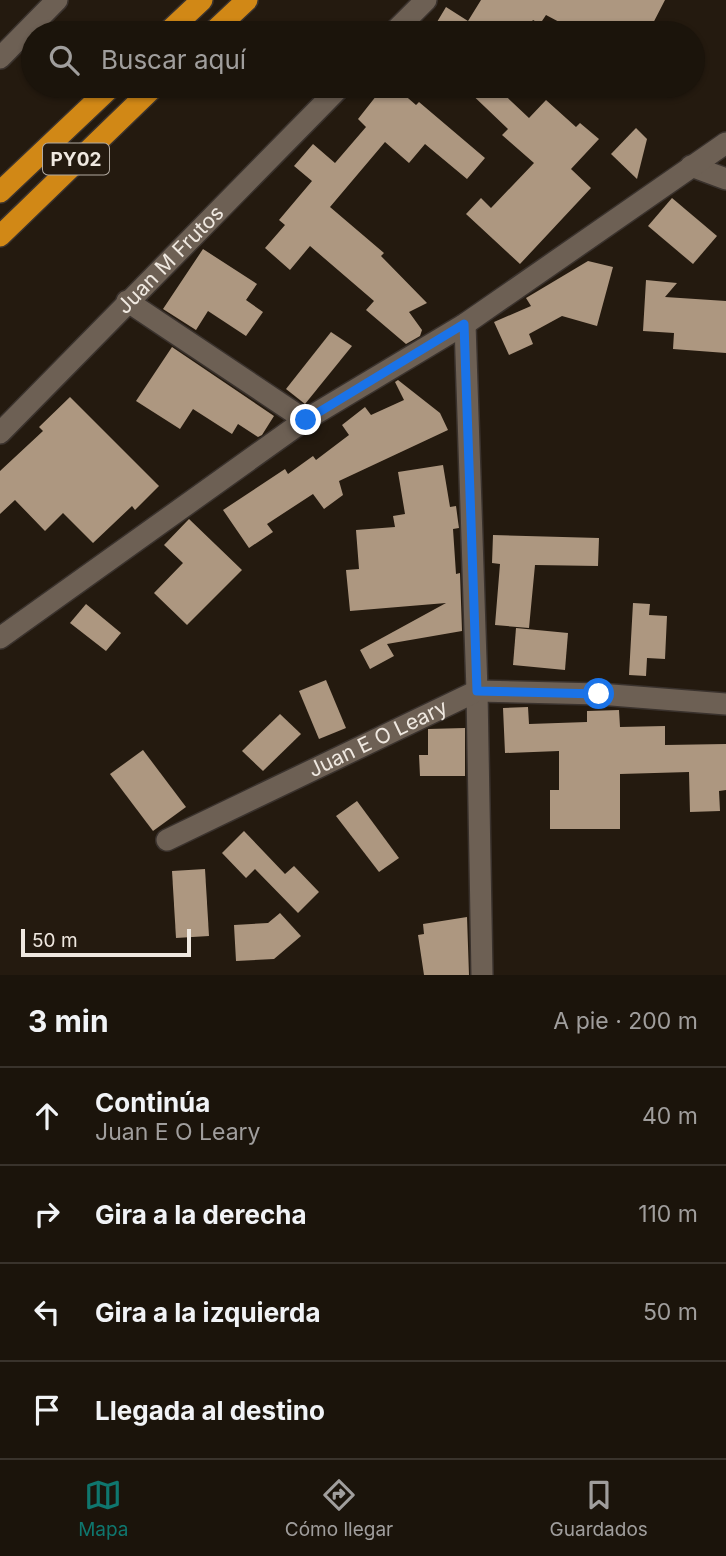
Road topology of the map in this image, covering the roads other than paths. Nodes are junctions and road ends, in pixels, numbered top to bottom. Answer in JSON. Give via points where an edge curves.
{"nodes":[{"id":1,"x":57,"y":0,"type":"edge"},
{"id":2,"x":201,"y":0,"type":"edge"},
{"id":3,"x":247,"y":0,"type":"edge"},
{"id":4,"x":426,"y":0,"type":"edge"},
{"id":5,"x":36,"y":21,"type":"edge"},
{"id":6,"x":179,"y":21,"type":"edge"},
{"id":7,"x":225,"y":21,"type":"edge"},
{"id":8,"x":405,"y":21,"type":"edge"},
{"id":9,"x":21,"y":37,"type":"edge"},
{"id":10,"x":0,"y":58,"type":"edge"},
{"id":11,"x":98,"y":98,"type":"edge"},
{"id":12,"x":143,"y":98,"type":"edge"},
{"id":13,"x":329,"y":98,"type":"edge"},
{"id":14,"x":726,"y":143,"type":"edge"},
{"id":15,"x":691,"y":166,"type":"junction"},
{"id":16,"x":726,"y":179,"type":"edge"},
{"id":17,"x":0,"y":192,"type":"edge"},
{"id":18,"x":0,"y":236,"type":"edge"},
{"id":19,"x":127,"y":301,"type":"junction"},
{"id":20,"x":464,"y":324,"type":"junction"},
{"id":21,"x":306,"y":420,"type":"junction"},
{"id":22,"x":0,"y":433,"type":"edge"},
{"id":23,"x":0,"y":638,"type":"edge"},
{"id":24,"x":477,"y":691,"type":"junction"},
{"id":25,"x":726,"y":704,"type":"edge"},
{"id":26,"x":167,"y":840,"type":"dead end"},
{"id":27,"x":482,"y":975,"type":"edge"}],
"edges":[{"from":1,"to":5,"type":"street"},
{"from":2,"to":6,"type":"highway"},
{"from":3,"to":7,"type":"highway"},
{"from":4,"to":8,"type":"street"},
{"from":9,"to":10,"type":"street"},
{"from":11,"to":17,"type":"highway","number":"PY02"},
{"from":12,"to":18,"type":"highway","number":"PY02"},
{"from":13,"to":19,"type":"street","name":"Juan M Frutos"},
{"from":14,"to":15,"type":"street"},
{"from":15,"to":16,"type":"street"},
{"from":15,"to":20,"type":"street"},
{"from":19,"to":21,"type":"street"},
{"from":19,"to":22,"type":"street","name":"Juan M Frutos"},
{"from":20,"to":21,"type":"street"},
{"from":20,"to":24,"type":"street"},
{"from":21,"to":23,"type":"street"},
{"from":24,"to":25,"type":"street","name":"Juan E O Leary"},
{"from":24,"to":26,"type":"street","name":"Juan E O Leary"},
{"from":24,"to":27,"type":"street"}]}
